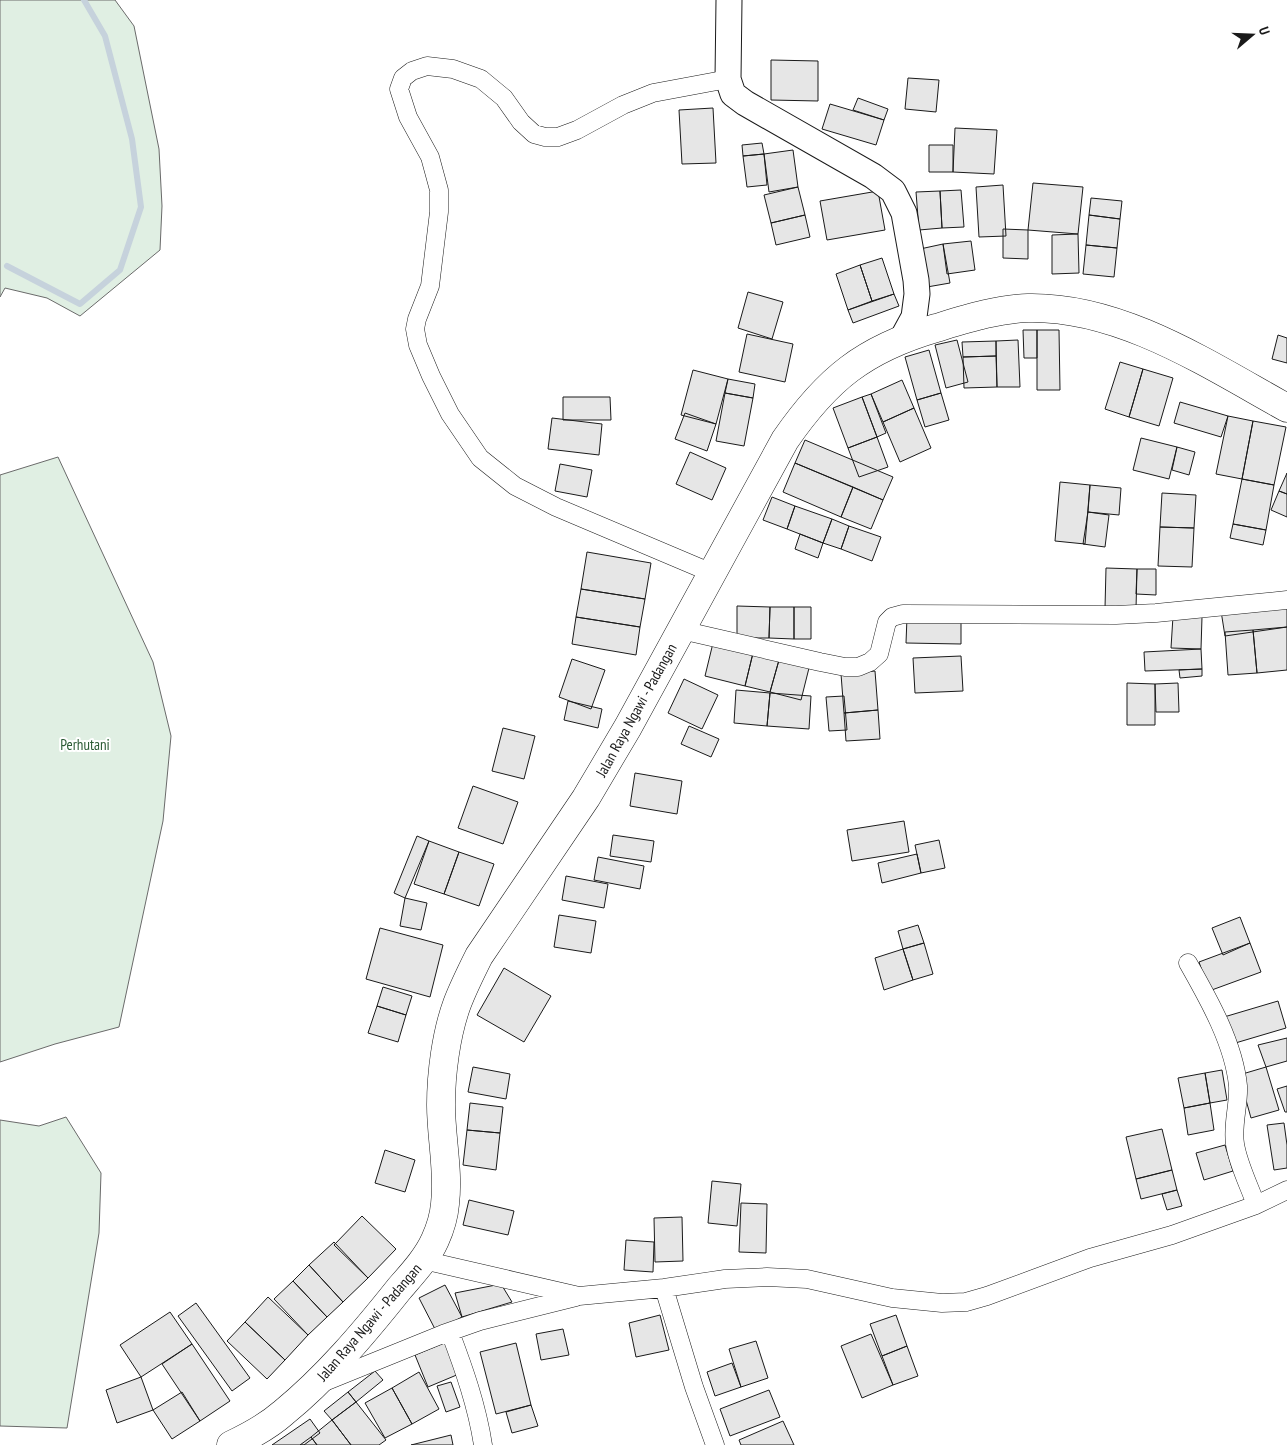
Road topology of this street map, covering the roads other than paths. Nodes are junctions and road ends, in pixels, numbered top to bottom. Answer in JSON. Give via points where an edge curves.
{"nodes":[{"id":1,"x":729,"y":0,"type":"edge"},
{"id":2,"x":728,"y":79,"type":"junction"},
{"id":3,"x":902,"y":340,"type":"junction"},
{"id":4,"x":1287,"y":408,"type":"edge"},
{"id":5,"x":712,"y":573,"type":"junction"},
{"id":6,"x":1287,"y":600,"type":"edge"},
{"id":7,"x":681,"y":630,"type":"junction"},
{"id":8,"x":1188,"y":963,"type":"dead end"},
{"id":9,"x":1287,"y":1190,"type":"edge"},
{"id":10,"x":1256,"y":1205,"type":"junction"},
{"id":11,"x":423,"y":1260,"type":"junction"},
{"id":12,"x":664,"y":1288,"type":"junction"},
{"id":13,"x":579,"y":1296,"type":"junction"},
{"id":14,"x":450,"y":1332,"type":"junction"},
{"id":15,"x":313,"y":1387,"type":"junction"},
{"id":16,"x":231,"y":1445,"type":"edge"},
{"id":17,"x":483,"y":1445,"type":"edge"},
{"id":18,"x":715,"y":1445,"type":"edge"}],
"edges":[{"from":1,"to":2,"type":"street"},
{"from":2,"to":3,"type":"street","via":[[738,100],[873,176],[893,191],[904,213],[917,294],[914,318]]},
{"from":2,"to":5,"type":"street","via":[[653,93],[558,137],[534,134],[520,122],[504,98],[481,79],[453,69],[427,66],[412,71],[403,78],[400,89],[408,117],[430,157],[439,190],[430,286],[415,329],[431,376],[450,414],[480,458],[515,486],[556,507]]},
{"from":3,"to":4,"type":"highway","name":"Jalan Raya Ngawi - Padangan","via":[[977,316],[1028,308],[1070,311],[1154,336]]},
{"from":3,"to":5,"type":"highway","name":"Jalan Raya Ngawi - Padangan","via":[[869,354],[847,369],[803,413]]},
{"from":5,"to":7,"type":"highway","name":"Jalan Raya Ngawi - Padangan"},
{"from":6,"to":7,"type":"street","via":[[1116,615],[903,614],[887,622],[879,654],[858,667],[820,662]]},
{"from":7,"to":11,"type":"highway","name":"Jalan Raya Ngawi - Padangan","via":[[586,798],[479,956],[456,1005],[441,1106],[445,1205],[434,1241]]},
{"from":8,"to":10,"type":"street","via":[[1217,1016],[1234,1064],[1238,1086],[1235,1143]]},
{"from":9,"to":10,"type":"street"},
{"from":10,"to":12,"type":"street","via":[[966,1302],[942,1304],[892,1298],[807,1278],[725,1279]]},
{"from":11,"to":13,"type":"street"},
{"from":11,"to":15,"type":"highway","name":"Jalan Raya Ngawi - Padangan"},
{"from":12,"to":13,"type":"street"},
{"from":12,"to":18,"type":"street"},
{"from":13,"to":14,"type":"street"},
{"from":14,"to":15,"type":"street"},
{"from":14,"to":17,"type":"street","via":[[465,1372]]},
{"from":15,"to":16,"type":"highway","name":"Jalan Raya Ngawi - Padangan","via":[[257,1432]]}]}
